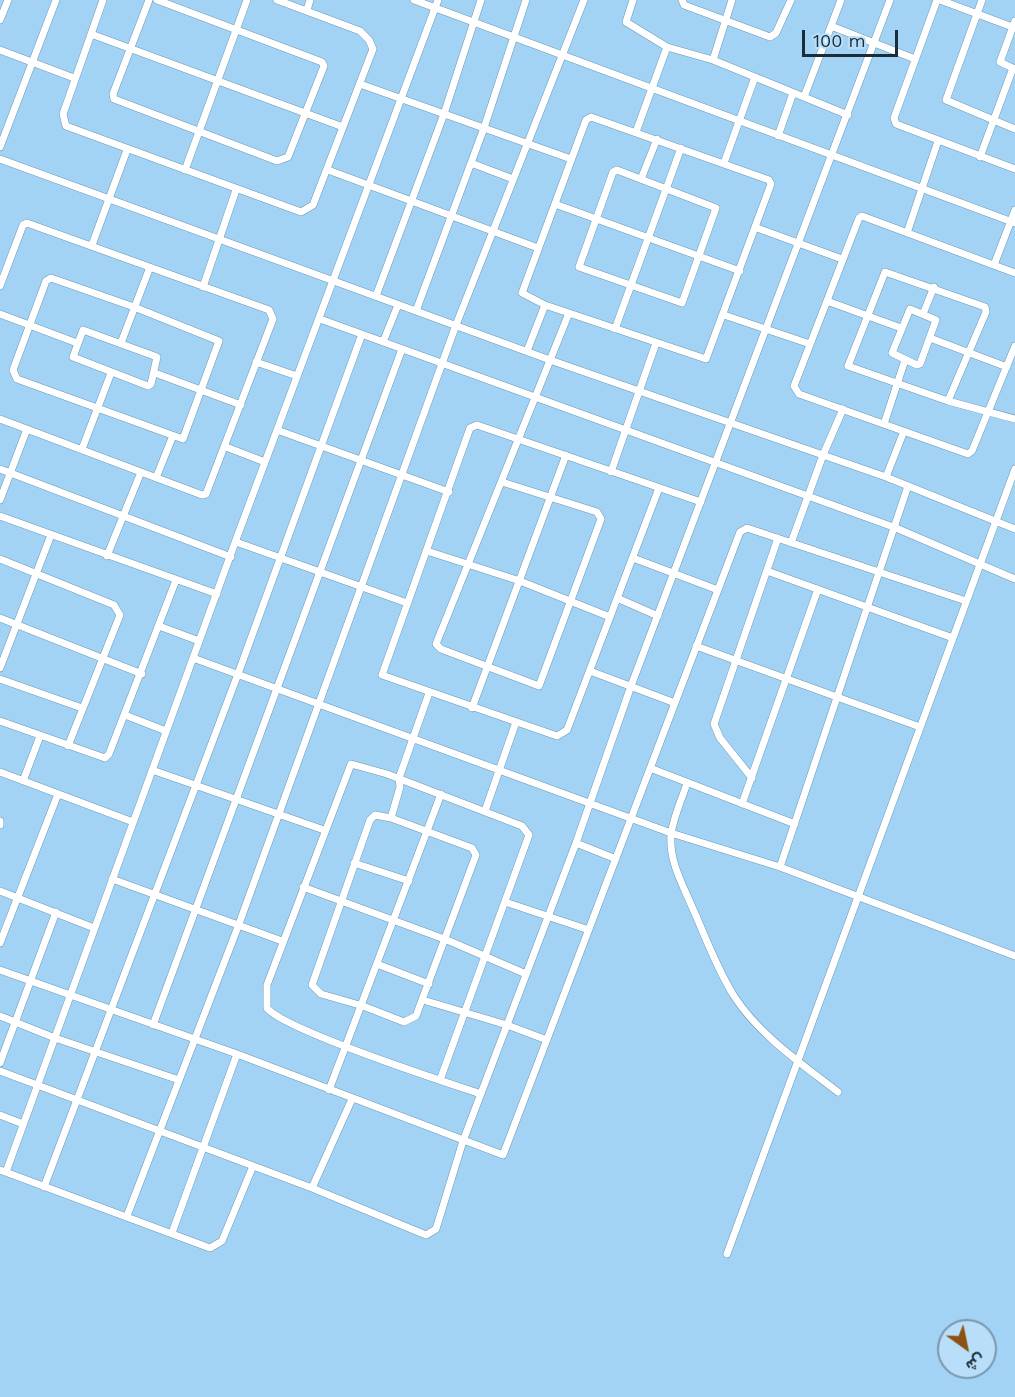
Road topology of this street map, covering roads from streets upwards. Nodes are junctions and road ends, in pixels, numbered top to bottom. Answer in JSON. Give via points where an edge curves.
{"nodes":[{"id":1,"x":56,"y":0,"type":"edge"},
{"id":2,"x":103,"y":0,"type":"edge"},
{"id":3,"x":149,"y":0,"type":"edge"},
{"id":4,"x":157,"y":0,"type":"edge"},
{"id":5,"x":247,"y":0,"type":"edge"},
{"id":6,"x":277,"y":0,"type":"edge"},
{"id":7,"x":310,"y":0,"type":"edge"},
{"id":8,"x":414,"y":0,"type":"edge"},
{"id":9,"x":438,"y":0,"type":"edge"},
{"id":10,"x":481,"y":0,"type":"edge"},
{"id":11,"x":526,"y":0,"type":"edge"},
{"id":12,"x":584,"y":0,"type":"edge"},
{"id":13,"x":633,"y":0,"type":"edge"},
{"id":14,"x":682,"y":0,"type":"edge"},
{"id":15,"x":732,"y":0,"type":"edge"},
{"id":16,"x":791,"y":0,"type":"edge"},
{"id":17,"x":841,"y":0,"type":"edge"},
{"id":18,"x":890,"y":0,"type":"edge"},
{"id":19,"x":939,"y":0,"type":"edge"},
{"id":20,"x":982,"y":0,"type":"edge"},
{"id":21,"x":5,"y":2,"type":"edge"},
{"id":22,"x":435,"y":8,"type":"junction"},
{"id":23,"x":307,"y":10,"type":"junction"},
{"id":24,"x":976,"y":14,"type":"junction"},
{"id":25,"x":0,"y":20,"type":"edge"},
{"id":26,"x":724,"y":20,"type":"junction"},
{"id":27,"x":473,"y":22,"type":"junction"},
{"id":28,"x":1014,"y":26,"type":"edge"},
{"id":29,"x":831,"y":27,"type":"junction"},
{"id":30,"x":237,"y":30,"type":"junction"},
{"id":31,"x":91,"y":34,"type":"junction"},
{"id":32,"x":512,"y":38,"type":"junction"},
{"id":33,"x":874,"y":44,"type":"junction"},
{"id":34,"x":667,"y":47,"type":"junction"},
{"id":35,"x":130,"y":49,"type":"junction"},
{"id":36,"x":0,"y":50,"type":"edge"},
{"id":37,"x":561,"y":56,"type":"junction"},
{"id":38,"x":915,"y":58,"type":"junction"},
{"id":39,"x":713,"y":60,"type":"junction"},
{"id":40,"x":32,"y":62,"type":"junction"},
{"id":41,"x":1014,"y":68,"type":"edge"},
{"id":42,"x":755,"y":77,"type":"junction"},
{"id":43,"x":74,"y":78,"type":"junction"},
{"id":44,"x":219,"y":81,"type":"junction"},
{"id":45,"x":360,"y":84,"type":"junction"},
{"id":46,"x":651,"y":90,"type":"junction"},
{"id":47,"x":793,"y":93,"type":"junction"},
{"id":48,"x":804,"y":97,"type":"junction"},
{"id":49,"x":400,"y":99,"type":"junction"},
{"id":50,"x":305,"y":113,"type":"junction"},
{"id":51,"x":444,"y":114,"type":"junction"},
{"id":52,"x":848,"y":115,"type":"junction"},
{"id":53,"x":993,"y":120,"type":"junction"},
{"id":54,"x":738,"y":122,"type":"junction"},
{"id":55,"x":343,"y":127,"type":"junction"},
{"id":56,"x":484,"y":128,"type":"junction"},
{"id":57,"x":1015,"y":129,"type":"edge"},
{"id":58,"x":636,"y":132,"type":"junction"},
{"id":59,"x":200,"y":133,"type":"junction"},
{"id":60,"x":777,"y":136,"type":"junction"},
{"id":61,"x":657,"y":139,"type":"junction"},
{"id":62,"x":938,"y":141,"type":"junction"},
{"id":63,"x":527,"y":143,"type":"junction"},
{"id":64,"x":0,"y":147,"type":"edge"},
{"id":65,"x":681,"y":148,"type":"junction"},
{"id":66,"x":127,"y":150,"type":"junction"},
{"id":67,"x":833,"y":157,"type":"junction"},
{"id":68,"x":981,"y":157,"type":"junction"},
{"id":69,"x":0,"y":159,"type":"edge"},
{"id":70,"x":571,"y":159,"type":"junction"},
{"id":71,"x":471,"y":163,"type":"junction"},
{"id":72,"x":724,"y":163,"type":"junction"},
{"id":73,"x":1015,"y":169,"type":"edge"},
{"id":74,"x":185,"y":170,"type":"junction"},
{"id":75,"x":328,"y":170,"type":"junction"},
{"id":76,"x":513,"y":179,"type":"junction"},
{"id":77,"x":641,"y":179,"type":"junction"},
{"id":78,"x":369,"y":186,"type":"junction"},
{"id":79,"x":667,"y":188,"type":"junction"},
{"id":80,"x":921,"y":189,"type":"junction"},
{"id":81,"x":236,"y":190,"type":"junction"},
{"id":82,"x":109,"y":199,"type":"junction"},
{"id":83,"x":412,"y":200,"type":"junction"},
{"id":84,"x":555,"y":204,"type":"junction"},
{"id":85,"x":1015,"y":210,"type":"edge"},
{"id":86,"x":452,"y":214,"type":"junction"},
{"id":87,"x":596,"y":218,"type":"junction"},
{"id":88,"x":1013,"y":223,"type":"edge"},
{"id":89,"x":757,"y":228,"type":"junction"},
{"id":90,"x":494,"y":230,"type":"junction"},
{"id":91,"x":907,"y":232,"type":"junction"},
{"id":92,"x":649,"y":237,"type":"junction"},
{"id":93,"x":219,"y":240,"type":"junction"},
{"id":94,"x":800,"y":242,"type":"junction"},
{"id":95,"x":92,"y":245,"type":"junction"},
{"id":96,"x":538,"y":248,"type":"junction"},
{"id":97,"x":701,"y":256,"type":"junction"},
{"id":98,"x":843,"y":259,"type":"junction"},
{"id":99,"x":994,"y":265,"type":"junction"},
{"id":100,"x":3,"y":267,"type":"edge"},
{"id":101,"x":150,"y":267,"type":"junction"},
{"id":102,"x":740,"y":271,"type":"junction"},
{"id":103,"x":1015,"y":273,"type":"edge"},
{"id":104,"x":334,"y":281,"type":"junction"},
{"id":105,"x":0,"y":286,"type":"edge"},
{"id":106,"x":630,"y":286,"type":"junction"},
{"id":107,"x":204,"y":287,"type":"junction"},
{"id":108,"x":934,"y":287,"type":"junction"},
{"id":109,"x":376,"y":296,"type":"junction"},
{"id":110,"x":827,"y":301,"type":"junction"},
{"id":111,"x":398,"y":305,"type":"junction"},
{"id":112,"x":545,"y":305,"type":"junction"},
{"id":113,"x":134,"y":307,"type":"junction"},
{"id":114,"x":416,"y":311,"type":"junction"},
{"id":115,"x":569,"y":313,"type":"junction"},
{"id":116,"x":0,"y":314,"type":"edge"},
{"id":117,"x":923,"y":314,"type":"junction"},
{"id":118,"x":724,"y":315,"type":"junction"},
{"id":119,"x":866,"y":315,"type":"junction"},
{"id":120,"x":320,"y":319,"type":"junction"},
{"id":121,"x":30,"y":325,"type":"junction"},
{"id":122,"x":456,"y":326,"type":"junction"},
{"id":123,"x":901,"y":328,"type":"junction"},
{"id":124,"x":615,"y":329,"type":"junction"},
{"id":125,"x":766,"y":329,"type":"junction"},
{"id":126,"x":362,"y":334,"type":"junction"},
{"id":127,"x":930,"y":338,"type":"junction"},
{"id":128,"x":383,"y":342,"type":"junction"},
{"id":129,"x":77,"y":343,"type":"junction"},
{"id":130,"x":121,"y":343,"type":"junction"},
{"id":131,"x":656,"y":343,"type":"junction"},
{"id":132,"x":810,"y":344,"type":"junction"},
{"id":133,"x":1015,"y":346,"type":"edge"},
{"id":134,"x":402,"y":349,"type":"junction"},
{"id":135,"x":527,"y":351,"type":"junction"},
{"id":136,"x":969,"y":352,"type":"junction"},
{"id":137,"x":550,"y":360,"type":"junction"},
{"id":138,"x":905,"y":360,"type":"junction"},
{"id":139,"x":256,"y":362,"type":"junction"},
{"id":140,"x":443,"y":363,"type":"junction"},
{"id":141,"x":1007,"y":367,"type":"junction"},
{"id":142,"x":111,"y":373,"type":"junction"},
{"id":143,"x":155,"y":373,"type":"junction"},
{"id":144,"x":297,"y":376,"type":"junction"},
{"id":145,"x":897,"y":384,"type":"junction"},
{"id":146,"x":639,"y":390,"type":"junction"},
{"id":147,"x":202,"y":392,"type":"junction"},
{"id":148,"x":535,"y":397,"type":"junction"},
{"id":149,"x":948,"y":401,"type":"junction"},
{"id":150,"x":241,"y":405,"type":"junction"},
{"id":151,"x":96,"y":409,"type":"junction"},
{"id":152,"x":843,"y":409,"type":"junction"},
{"id":153,"x":987,"y":412,"type":"junction"},
{"id":154,"x":0,"y":419,"type":"edge"},
{"id":155,"x":1015,"y":419,"type":"edge"},
{"id":156,"x":730,"y":422,"type":"junction"},
{"id":157,"x":884,"y":424,"type":"junction"},
{"id":158,"x":27,"y":429,"type":"junction"},
{"id":159,"x":278,"y":430,"type":"junction"},
{"id":160,"x":626,"y":431,"type":"junction"},
{"id":161,"x":904,"y":431,"type":"junction"},
{"id":162,"x":172,"y":438,"type":"junction"},
{"id":163,"x":518,"y":439,"type":"junction"},
{"id":164,"x":322,"y":445,"type":"junction"},
{"id":165,"x":226,"y":447,"type":"junction"},
{"id":166,"x":82,"y":449,"type":"junction"},
{"id":167,"x":566,"y":455,"type":"junction"},
{"id":168,"x":823,"y":455,"type":"junction"},
{"id":169,"x":361,"y":460,"type":"junction"},
{"id":170,"x":265,"y":462,"type":"junction"},
{"id":171,"x":715,"y":464,"type":"junction"},
{"id":172,"x":0,"y":469,"type":"edge"},
{"id":173,"x":1015,"y":469,"type":"edge"},
{"id":174,"x":141,"y":472,"type":"junction"},
{"id":175,"x":611,"y":472,"type":"junction"},
{"id":176,"x":10,"y":473,"type":"junction"},
{"id":177,"x":403,"y":474,"type":"junction"},
{"id":178,"x":886,"y":477,"type":"junction"},
{"id":179,"x":156,"y":478,"type":"junction"},
{"id":180,"x":502,"y":482,"type":"junction"},
{"id":181,"x":908,"y":486,"type":"junction"},
{"id":182,"x":659,"y":488,"type":"junction"},
{"id":183,"x":449,"y":492,"type":"junction"},
{"id":184,"x":551,"y":497,"type":"junction"},
{"id":185,"x":807,"y":497,"type":"junction"},
{"id":186,"x":0,"y":500,"type":"edge"},
{"id":187,"x":701,"y":502,"type":"junction"},
{"id":188,"x":123,"y":515,"type":"junction"},
{"id":189,"x":0,"y":516,"type":"edge"},
{"id":190,"x":995,"y":521,"type":"junction"},
{"id":191,"x":896,"y":528,"type":"junction"},
{"id":192,"x":1015,"y":529,"type":"edge"},
{"id":193,"x":51,"y":536,"type":"junction"},
{"id":194,"x":778,"y":538,"type":"junction"},
{"id":195,"x":236,"y":542,"type":"junction"},
{"id":196,"x":791,"y":543,"type":"junction"},
{"id":197,"x":427,"y":551,"type":"junction"},
{"id":198,"x":107,"y":556,"type":"junction"},
{"id":199,"x":231,"y":557,"type":"junction"},
{"id":200,"x":280,"y":558,"type":"junction"},
{"id":201,"x":633,"y":558,"type":"junction"},
{"id":202,"x":0,"y":560,"type":"edge"},
{"id":203,"x":468,"y":564,"type":"junction"},
{"id":204,"x":979,"y":566,"type":"junction"},
{"id":205,"x":767,"y":571,"type":"junction"},
{"id":206,"x":320,"y":572,"type":"junction"},
{"id":207,"x":881,"y":572,"type":"junction"},
{"id":208,"x":37,"y":573,"type":"junction"},
{"id":209,"x":674,"y":573,"type":"junction"},
{"id":210,"x":1015,"y":579,"type":"edge"},
{"id":211,"x":176,"y":580,"type":"junction"},
{"id":212,"x":520,"y":581,"type":"junction"},
{"id":213,"x":362,"y":587,"type":"junction"},
{"id":214,"x":818,"y":589,"type":"junction"},
{"id":215,"x":718,"y":590,"type":"junction"},
{"id":216,"x":217,"y":594,"type":"junction"},
{"id":217,"x":617,"y":598,"type":"junction"},
{"id":218,"x":966,"y":601,"type":"junction"},
{"id":219,"x":572,"y":602,"type":"junction"},
{"id":220,"x":407,"y":603,"type":"junction"},
{"id":221,"x":869,"y":608,"type":"junction"},
{"id":222,"x":658,"y":616,"type":"junction"},
{"id":223,"x":610,"y":617,"type":"junction"},
{"id":224,"x":0,"y":618,"type":"edge"},
{"id":225,"x":17,"y":625,"type":"junction"},
{"id":226,"x":159,"y":626,"type":"junction"},
{"id":227,"x":953,"y":638,"type":"junction"},
{"id":228,"x":199,"y":641,"type":"junction"},
{"id":229,"x":696,"y":646,"type":"junction"},
{"id":230,"x":102,"y":658,"type":"junction"},
{"id":231,"x":193,"y":658,"type":"junction"},
{"id":232,"x":736,"y":660,"type":"junction"},
{"id":233,"x":488,"y":667,"type":"junction"},
{"id":234,"x":0,"y":668,"type":"edge"},
{"id":235,"x":590,"y":671,"type":"junction"},
{"id":236,"x":141,"y":674,"type":"junction"},
{"id":237,"x":238,"y":674,"type":"junction"},
{"id":238,"x":0,"y":679,"type":"edge"},
{"id":239,"x":788,"y":679,"type":"junction"},
{"id":240,"x":276,"y":687,"type":"junction"},
{"id":241,"x":631,"y":687,"type":"junction"},
{"id":242,"x":429,"y":693,"type":"junction"},
{"id":243,"x":838,"y":698,"type":"junction"},
{"id":244,"x":675,"y":702,"type":"junction"},
{"id":245,"x":318,"y":703,"type":"junction"},
{"id":246,"x":82,"y":708,"type":"junction"},
{"id":247,"x":472,"y":708,"type":"junction"},
{"id":248,"x":125,"y":715,"type":"junction"},
{"id":249,"x":0,"y":721,"type":"edge"},
{"id":250,"x":516,"y":722,"type":"junction"},
{"id":251,"x":920,"y":727,"type":"junction"},
{"id":252,"x":166,"y":731,"type":"junction"},
{"id":253,"x":40,"y":736,"type":"junction"},
{"id":254,"x":413,"y":738,"type":"junction"},
{"id":255,"x":68,"y":746,"type":"junction"},
{"id":256,"x":650,"y":768,"type":"junction"},
{"id":257,"x":500,"y":769,"type":"junction"},
{"id":258,"x":152,"y":770,"type":"junction"},
{"id":259,"x":0,"y":772,"type":"edge"},
{"id":260,"x":399,"y":778,"type":"junction"},
{"id":261,"x":752,"y":778,"type":"junction"},
{"id":262,"x":23,"y":781,"type":"junction"},
{"id":263,"x":687,"y":783,"type":"junction"},
{"id":264,"x":196,"y":785,"type":"junction"},
{"id":265,"x":58,"y":794,"type":"junction"},
{"id":266,"x":441,"y":794,"type":"junction"},
{"id":267,"x":236,"y":799,"type":"junction"},
{"id":268,"x":590,"y":802,"type":"junction"},
{"id":269,"x":742,"y":804,"type":"junction"},
{"id":270,"x":485,"y":811,"type":"junction"},
{"id":271,"x":278,"y":813,"type":"junction"},
{"id":272,"x":632,"y":817,"type":"junction"},
{"id":273,"x":391,"y":819,"type":"junction"},
{"id":274,"x":133,"y":822,"type":"junction"},
{"id":275,"x":795,"y":824,"type":"junction"},
{"id":276,"x":324,"y":830,"type":"junction"},
{"id":277,"x":427,"y":832,"type":"junction"},
{"id":278,"x":671,"y":832,"type":"junction"},
{"id":279,"x":576,"y":843,"type":"junction"},
{"id":280,"x":616,"y":859,"type":"junction"},
{"id":281,"x":354,"y":863,"type":"junction"},
{"id":282,"x":780,"y":867,"type":"junction"},
{"id":283,"x":112,"y":879,"type":"junction"},
{"id":284,"x":409,"y":881,"type":"junction"},
{"id":285,"x":303,"y":887,"type":"junction"},
{"id":286,"x":0,"y":891,"type":"edge"},
{"id":287,"x":155,"y":896,"type":"junction"},
{"id":288,"x":857,"y":898,"type":"junction"},
{"id":289,"x":17,"y":899,"type":"junction"},
{"id":290,"x":341,"y":901,"type":"junction"},
{"id":291,"x":505,"y":902,"type":"junction"},
{"id":292,"x":196,"y":910,"type":"junction"},
{"id":293,"x":56,"y":912,"type":"junction"},
{"id":294,"x":549,"y":915,"type":"junction"},
{"id":295,"x":394,"y":921,"type":"junction"},
{"id":296,"x":239,"y":924,"type":"junction"},
{"id":297,"x":94,"y":928,"type":"junction"},
{"id":298,"x":589,"y":930,"type":"junction"},
{"id":299,"x":447,"y":940,"type":"junction"},
{"id":300,"x":282,"y":941,"type":"junction"},
{"id":301,"x":0,"y":943,"type":"edge"},
{"id":302,"x":1015,"y":956,"type":"edge"},
{"id":303,"x":485,"y":957,"type":"junction"},
{"id":304,"x":377,"y":964,"type":"junction"},
{"id":305,"x":0,"y":970,"type":"edge"},
{"id":306,"x":526,"y":974,"type":"junction"},
{"id":307,"x":30,"y":980,"type":"junction"},
{"id":308,"x":429,"y":984,"type":"junction"},
{"id":309,"x":70,"y":996,"type":"junction"},
{"id":310,"x":423,"y":1000,"type":"junction"},
{"id":311,"x":363,"y":1006,"type":"junction"},
{"id":312,"x":112,"y":1010,"type":"junction"},
{"id":313,"x":464,"y":1012,"type":"junction"},
{"id":314,"x":0,"y":1017,"type":"edge"},
{"id":315,"x":16,"y":1022,"type":"junction"},
{"id":316,"x":153,"y":1024,"type":"junction"},
{"id":317,"x":507,"y":1025,"type":"junction"},
{"id":318,"x":55,"y":1038,"type":"junction"},
{"id":319,"x":195,"y":1039,"type":"junction"},
{"id":320,"x":548,"y":1040,"type":"junction"},
{"id":321,"x":348,"y":1046,"type":"junction"},
{"id":322,"x":96,"y":1053,"type":"junction"},
{"id":323,"x":237,"y":1054,"type":"junction"},
{"id":324,"x":797,"y":1061,"type":"junction"},
{"id":325,"x":0,"y":1063,"type":"edge"},
{"id":326,"x":0,"y":1071,"type":"edge"},
{"id":327,"x":179,"y":1080,"type":"junction"},
{"id":328,"x":440,"y":1080,"type":"junction"},
{"id":329,"x":38,"y":1085,"type":"junction"},
{"id":330,"x":330,"y":1090,"type":"junction"},
{"id":331,"x":838,"y":1092,"type":"dead end"},
{"id":332,"x":481,"y":1094,"type":"junction"},
{"id":333,"x":352,"y":1099,"type":"junction"},
{"id":334,"x":77,"y":1101,"type":"junction"},
{"id":335,"x":0,"y":1114,"type":"edge"},
{"id":336,"x":23,"y":1124,"type":"junction"},
{"id":337,"x":160,"y":1131,"type":"junction"},
{"id":338,"x":463,"y":1141,"type":"junction"},
{"id":339,"x":203,"y":1147,"type":"junction"},
{"id":340,"x":254,"y":1166,"type":"junction"},
{"id":341,"x":3,"y":1171,"type":"edge"},
{"id":342,"x":44,"y":1187,"type":"junction"},
{"id":343,"x":312,"y":1188,"type":"junction"},
{"id":344,"x":128,"y":1216,"type":"junction"},
{"id":345,"x":172,"y":1233,"type":"junction"},
{"id":346,"x":727,"y":1254,"type":"dead end"}],
"edges":[{"from":1,"to":40,"type":"street"},
{"from":2,"to":31,"type":"street"},
{"from":3,"to":35,"type":"street"},
{"from":4,"to":30,"type":"street"},
{"from":5,"to":30,"type":"street"},
{"from":6,"to":23,"type":"street"},
{"from":7,"to":23,"type":"street"},
{"from":8,"to":22,"type":"street"},
{"from":9,"to":22,"type":"street"},
{"from":10,"to":27,"type":"street"},
{"from":11,"to":32,"type":"street"},
{"from":12,"to":37,"type":"street"},
{"from":13,"to":34,"type":"street","via":[[626,22]]},
{"from":14,"to":26,"type":"street","via":[[684,5]]},
{"from":15,"to":26,"type":"street"},
{"from":16,"to":26,"type":"street","via":[[776,33],[770,37]]},
{"from":17,"to":29,"type":"street"},
{"from":18,"to":33,"type":"street"},
{"from":19,"to":24,"type":"street"},
{"from":19,"to":38,"type":"street"},
{"from":20,"to":24,"type":"street"},
{"from":21,"to":25,"type":"street"},
{"from":22,"to":27,"type":"street"},
{"from":22,"to":49,"type":"street"},
{"from":23,"to":45,"type":"street","via":[[360,31],[369,40],[373,49]]},
{"from":24,"to":28,"type":"street"},
{"from":24,"to":53,"type":"street","via":[[946,100]]},
{"from":26,"to":39,"type":"street"},
{"from":27,"to":32,"type":"street"},
{"from":27,"to":51,"type":"street"},
{"from":28,"to":41,"type":"street","via":[[1000,62]]},
{"from":29,"to":33,"type":"street"},
{"from":29,"to":48,"type":"street"},
{"from":30,"to":44,"type":"street"},
{"from":30,"to":50,"type":"street","via":[[322,62],[324,66]]},
{"from":31,"to":35,"type":"street"},
{"from":31,"to":43,"type":"street"},
{"from":32,"to":37,"type":"street"},
{"from":32,"to":56,"type":"street"},
{"from":33,"to":38,"type":"street"},
{"from":33,"to":52,"type":"street"},
{"from":34,"to":39,"type":"street"},
{"from":34,"to":46,"type":"street"},
{"from":35,"to":44,"type":"street"},
{"from":35,"to":59,"type":"street","via":[[114,99]]},
{"from":36,"to":40,"type":"street"},
{"from":37,"to":46,"type":"street"},
{"from":37,"to":63,"type":"street"},
{"from":38,"to":62,"type":"street","via":[[894,118],[900,128]]},
{"from":39,"to":42,"type":"street"},
{"from":40,"to":43,"type":"street"},
{"from":40,"to":64,"type":"street"},
{"from":41,"to":53,"type":"street"},
{"from":42,"to":47,"type":"street"},
{"from":42,"to":54,"type":"street"},
{"from":43,"to":66,"type":"street","via":[[63,114],[66,126]]},
{"from":44,"to":50,"type":"street"},
{"from":44,"to":59,"type":"street"},
{"from":45,"to":49,"type":"street"},
{"from":45,"to":55,"type":"street"},
{"from":46,"to":54,"type":"street"},
{"from":46,"to":58,"type":"street"},
{"from":47,"to":48,"type":"street"},
{"from":47,"to":60,"type":"street"},
{"from":48,"to":52,"type":"street"},
{"from":49,"to":51,"type":"street"},
{"from":49,"to":78,"type":"street"},
{"from":50,"to":55,"type":"street"},
{"from":50,"to":59,"type":"street","via":[[284,160],[277,161]]},
{"from":51,"to":56,"type":"street"},
{"from":51,"to":83,"type":"street"},
{"from":52,"to":67,"type":"street"},
{"from":53,"to":57,"type":"street"},
{"from":53,"to":68,"type":"street"},
{"from":54,"to":60,"type":"street"},
{"from":54,"to":72,"type":"street"},
{"from":55,"to":75,"type":"street"},
{"from":56,"to":63,"type":"street"},
{"from":56,"to":71,"type":"street"},
{"from":58,"to":61,"type":"street"},
{"from":58,"to":70,"type":"street","via":[[588,118]]},
{"from":59,"to":74,"type":"street"},
{"from":60,"to":67,"type":"street"},
{"from":61,"to":65,"type":"street"},
{"from":61,"to":77,"type":"street"},
{"from":62,"to":68,"type":"street"},
{"from":62,"to":80,"type":"street"},
{"from":63,"to":70,"type":"street"},
{"from":63,"to":76,"type":"street"},
{"from":65,"to":72,"type":"street"},
{"from":65,"to":79,"type":"street"},
{"from":66,"to":74,"type":"street"},
{"from":66,"to":82,"type":"street"},
{"from":67,"to":80,"type":"street"},
{"from":67,"to":94,"type":"street"},
{"from":68,"to":73,"type":"street"},
{"from":69,"to":82,"type":"street"},
{"from":70,"to":84,"type":"street"},
{"from":71,"to":76,"type":"street"},
{"from":71,"to":86,"type":"street"},
{"from":72,"to":89,"type":"street","via":[[769,180]]},
{"from":74,"to":81,"type":"street"},
{"from":75,"to":78,"type":"street"},
{"from":75,"to":81,"type":"street","via":[[313,205],[301,212]]},
{"from":76,"to":90,"type":"street"},
{"from":77,"to":79,"type":"street"},
{"from":77,"to":87,"type":"street","via":[[614,172]]},
{"from":78,"to":83,"type":"street"},
{"from":78,"to":104,"type":"street"},
{"from":79,"to":92,"type":"street"},
{"from":79,"to":97,"type":"street","via":[[716,208]]},
{"from":80,"to":88,"type":"street"},
{"from":80,"to":91,"type":"street"},
{"from":81,"to":93,"type":"street"},
{"from":82,"to":93,"type":"street"},
{"from":82,"to":95,"type":"street"},
{"from":83,"to":86,"type":"street"},
{"from":83,"to":109,"type":"street"},
{"from":84,"to":87,"type":"street"},
{"from":84,"to":96,"type":"street"},
{"from":85,"to":88,"type":"street"},
{"from":86,"to":90,"type":"street"},
{"from":86,"to":114,"type":"street"},
{"from":87,"to":92,"type":"street"},
{"from":87,"to":106,"type":"street","via":[[579,267]]},
{"from":88,"to":99,"type":"street"},
{"from":89,"to":94,"type":"street"},
{"from":89,"to":102,"type":"street"},
{"from":90,"to":96,"type":"street"},
{"from":90,"to":122,"type":"street"},
{"from":91,"to":98,"type":"street","via":[[862,216]]},
{"from":91,"to":99,"type":"street"},
{"from":92,"to":97,"type":"street"},
{"from":92,"to":106,"type":"street"},
{"from":93,"to":104,"type":"street"},
{"from":93,"to":107,"type":"street"},
{"from":94,"to":98,"type":"street"},
{"from":94,"to":125,"type":"street"},
{"from":95,"to":100,"type":"street","via":[[25,224]]},
{"from":95,"to":101,"type":"street"},
{"from":96,"to":112,"type":"street","via":[[522,293]]},
{"from":97,"to":102,"type":"street"},
{"from":97,"to":106,"type":"street","via":[[682,303]]},
{"from":98,"to":110,"type":"street"},
{"from":99,"to":103,"type":"street"},
{"from":100,"to":105,"type":"street"},
{"from":101,"to":107,"type":"street"},
{"from":101,"to":113,"type":"street"},
{"from":102,"to":118,"type":"street"},
{"from":104,"to":109,"type":"street"},
{"from":104,"to":120,"type":"street"},
{"from":106,"to":124,"type":"street"},
{"from":107,"to":139,"type":"street","via":[[272,313]]},
{"from":108,"to":117,"type":"street"},
{"from":108,"to":119,"type":"street","via":[[885,272]]},
{"from":108,"to":136,"type":"street","via":[[985,307]]},
{"from":109,"to":111,"type":"street"},
{"from":110,"to":119,"type":"street"},
{"from":110,"to":132,"type":"street"},
{"from":111,"to":114,"type":"street"},
{"from":111,"to":128,"type":"street"},
{"from":112,"to":115,"type":"street"},
{"from":112,"to":135,"type":"street"},
{"from":113,"to":121,"type":"street","via":[[51,278]]},
{"from":113,"to":130,"type":"street"},
{"from":113,"to":147,"type":"street","via":[[219,341]]},
{"from":114,"to":122,"type":"street"},
{"from":115,"to":124,"type":"street"},
{"from":115,"to":137,"type":"street"},
{"from":116,"to":121,"type":"street"},
{"from":117,"to":123,"type":"street","via":[[910,309]]},
{"from":117,"to":127,"type":"street","via":[[936,320]]},
{"from":118,"to":125,"type":"street"},
{"from":118,"to":131,"type":"street","via":[[705,360]]},
{"from":119,"to":123,"type":"street"},
{"from":119,"to":145,"type":"street","via":[[848,366]]},
{"from":120,"to":126,"type":"street"},
{"from":120,"to":144,"type":"street"},
{"from":121,"to":129,"type":"street"},
{"from":121,"to":151,"type":"street","via":[[14,376]]},
{"from":122,"to":135,"type":"street"},
{"from":122,"to":140,"type":"street"},
{"from":123,"to":138,"type":"street","via":[[892,353]]},
{"from":124,"to":131,"type":"street"},
{"from":125,"to":132,"type":"street"},
{"from":125,"to":156,"type":"street"},
{"from":126,"to":128,"type":"street"},
{"from":126,"to":164,"type":"street"},
{"from":127,"to":136,"type":"street"},
{"from":127,"to":138,"type":"street","via":[[920,364]]},
{"from":128,"to":134,"type":"street"},
{"from":129,"to":130,"type":"street","via":[[83,330]]},
{"from":129,"to":142,"type":"street","via":[[73,357]]},
{"from":130,"to":143,"type":"street","via":[[157,357]]},
{"from":131,"to":146,"type":"street"},
{"from":132,"to":152,"type":"street","via":[[795,390]]},
{"from":133,"to":141,"type":"street"},
{"from":134,"to":140,"type":"street"},
{"from":134,"to":169,"type":"street"},
{"from":135,"to":137,"type":"street"},
{"from":136,"to":141,"type":"street"},
{"from":136,"to":149,"type":"street"},
{"from":137,"to":146,"type":"street"},
{"from":137,"to":148,"type":"street"},
{"from":138,"to":145,"type":"street"},
{"from":139,"to":144,"type":"street"},
{"from":139,"to":150,"type":"street"},
{"from":140,"to":148,"type":"street"},
{"from":140,"to":177,"type":"street"},
{"from":141,"to":153,"type":"street"},
{"from":142,"to":143,"type":"street","via":[[148,386]]},
{"from":142,"to":151,"type":"street"},
{"from":143,"to":147,"type":"street"},
{"from":144,"to":159,"type":"street"},
{"from":145,"to":149,"type":"street"},
{"from":145,"to":157,"type":"street"},
{"from":146,"to":156,"type":"street"},
{"from":146,"to":160,"type":"street"},
{"from":147,"to":150,"type":"street"},
{"from":147,"to":162,"type":"street","via":[[185,437]]},
{"from":148,"to":160,"type":"street"},
{"from":148,"to":163,"type":"street"},
{"from":149,"to":153,"type":"street"},
{"from":150,"to":165,"type":"street"},
{"from":151,"to":162,"type":"street"},
{"from":151,"to":166,"type":"street"},
{"from":152,"to":157,"type":"street"},
{"from":152,"to":168,"type":"street"},
{"from":153,"to":155,"type":"street"},
{"from":153,"to":161,"type":"street","via":[[968,454]]},
{"from":154,"to":158,"type":"street"},
{"from":156,"to":168,"type":"street"},
{"from":156,"to":171,"type":"street"},
{"from":157,"to":161,"type":"street"},
{"from":158,"to":166,"type":"street"},
{"from":158,"to":176,"type":"street"},
{"from":159,"to":164,"type":"street"},
{"from":159,"to":170,"type":"street"},
{"from":160,"to":171,"type":"street"},
{"from":160,"to":175,"type":"street"},
{"from":161,"to":178,"type":"street"},
{"from":162,"to":179,"type":"street"},
{"from":163,"to":167,"type":"street"},
{"from":163,"to":180,"type":"street"},
{"from":163,"to":183,"type":"street","via":[[482,425],[470,428]]},
{"from":164,"to":169,"type":"street"},
{"from":164,"to":200,"type":"street"},
{"from":165,"to":170,"type":"street"},
{"from":165,"to":179,"type":"street","via":[[206,494]]},
{"from":166,"to":174,"type":"street"},
{"from":167,"to":175,"type":"street"},
{"from":167,"to":184,"type":"street"},
{"from":168,"to":178,"type":"street"},
{"from":168,"to":185,"type":"street"},
{"from":169,"to":177,"type":"street"},
{"from":169,"to":206,"type":"street"},
{"from":170,"to":195,"type":"street"},
{"from":171,"to":185,"type":"street"},
{"from":171,"to":187,"type":"street"},
{"from":172,"to":176,"type":"street"},
{"from":173,"to":190,"type":"street"},
{"from":174,"to":179,"type":"street"},
{"from":174,"to":188,"type":"street"},
{"from":175,"to":182,"type":"street"},
{"from":176,"to":186,"type":"street"},
{"from":176,"to":188,"type":"street"},
{"from":177,"to":183,"type":"street"},
{"from":177,"to":213,"type":"street"},
{"from":178,"to":181,"type":"street"},
{"from":180,"to":184,"type":"street"},
{"from":180,"to":203,"type":"street"},
{"from":181,"to":190,"type":"street"},
{"from":181,"to":191,"type":"street"},
{"from":182,"to":187,"type":"street"},
{"from":182,"to":201,"type":"street"},
{"from":183,"to":197,"type":"street"},
{"from":184,"to":212,"type":"street"},
{"from":184,"to":219,"type":"street","via":[[597,512],[601,519]]},
{"from":185,"to":191,"type":"street"},
{"from":185,"to":196,"type":"street"},
{"from":187,"to":209,"type":"street"},
{"from":188,"to":198,"type":"street"},
{"from":188,"to":199,"type":"street"},
{"from":189,"to":193,"type":"street"},
{"from":190,"to":192,"type":"street"},
{"from":190,"to":204,"type":"street"},
{"from":191,"to":204,"type":"street"},
{"from":191,"to":207,"type":"street"},
{"from":193,"to":198,"type":"street"},
{"from":193,"to":208,"type":"street"},
{"from":194,"to":196,"type":"street"},
{"from":194,"to":205,"type":"street"},
{"from":194,"to":215,"type":"street","via":[[743,529]]},
{"from":195,"to":199,"type":"street"},
{"from":195,"to":200,"type":"street"},
{"from":196,"to":207,"type":"street"},
{"from":197,"to":203,"type":"street"},
{"from":197,"to":220,"type":"street"},
{"from":198,"to":211,"type":"street"},
{"from":199,"to":216,"type":"street"},
{"from":200,"to":206,"type":"street"},
{"from":200,"to":237,"type":"street"},
{"from":201,"to":209,"type":"street"},
{"from":201,"to":217,"type":"street"},
{"from":202,"to":208,"type":"street"},
{"from":203,"to":212,"type":"street"},
{"from":203,"to":233,"type":"street","via":[[436,644]]},
{"from":204,"to":210,"type":"street"},
{"from":204,"to":218,"type":"street"},
{"from":205,"to":214,"type":"street"},
{"from":205,"to":232,"type":"street"},
{"from":206,"to":213,"type":"street"},
{"from":206,"to":240,"type":"street"},
{"from":207,"to":218,"type":"street"},
{"from":207,"to":221,"type":"street"},
{"from":208,"to":225,"type":"street"},
{"from":208,"to":230,"type":"street","via":[[118,609],[120,615]]},
{"from":209,"to":215,"type":"street"},
{"from":209,"to":222,"type":"street"},
{"from":211,"to":216,"type":"street"},
{"from":211,"to":226,"type":"street"},
{"from":212,"to":219,"type":"street"},
{"from":212,"to":233,"type":"street"},
{"from":213,"to":220,"type":"street"},
{"from":213,"to":245,"type":"street"},
{"from":214,"to":221,"type":"street"},
{"from":214,"to":239,"type":"street"},
{"from":215,"to":229,"type":"street"},
{"from":216,"to":228,"type":"street"},
{"from":217,"to":222,"type":"street"},
{"from":217,"to":223,"type":"street"},
{"from":218,"to":227,"type":"street"},
{"from":219,"to":223,"type":"street"},
{"from":219,"to":233,"type":"street","via":[[538,686]]},
{"from":220,"to":242,"type":"street","via":[[381,672],[384,677]]},
{"from":221,"to":227,"type":"street"},
{"from":221,"to":243,"type":"street"},
{"from":222,"to":241,"type":"street"},
{"from":223,"to":235,"type":"street"},
{"from":224,"to":225,"type":"street"},
{"from":225,"to":230,"type":"street"},
{"from":225,"to":234,"type":"street"},
{"from":226,"to":228,"type":"street"},
{"from":226,"to":236,"type":"street"},
{"from":227,"to":251,"type":"street"},
{"from":228,"to":231,"type":"street"},
{"from":229,"to":232,"type":"street"},
{"from":229,"to":244,"type":"street"},
{"from":230,"to":236,"type":"street"},
{"from":230,"to":246,"type":"street"},
{"from":231,"to":237,"type":"street"},
{"from":231,"to":252,"type":"street"},
{"from":232,"to":239,"type":"street"},
{"from":232,"to":261,"type":"street","via":[[714,724],[720,738]]},
{"from":233,"to":247,"type":"street"},
{"from":235,"to":241,"type":"street"},
{"from":235,"to":250,"type":"street","via":[[563,734],[557,736]]},
{"from":236,"to":248,"type":"street"},
{"from":237,"to":240,"type":"street"},
{"from":237,"to":264,"type":"street"},
{"from":238,"to":246,"type":"street"},
{"from":239,"to":243,"type":"street"},
{"from":239,"to":261,"type":"street"},
{"from":240,"to":245,"type":"street"},
{"from":240,"to":267,"type":"street"},
{"from":241,"to":244,"type":"street"},
{"from":241,"to":268,"type":"street"},
{"from":242,"to":247,"type":"street"},
{"from":242,"to":254,"type":"street"},
{"from":243,"to":251,"type":"street"},
{"from":243,"to":275,"type":"street"},
{"from":244,"to":256,"type":"street"},
{"from":245,"to":254,"type":"street"},
{"from":245,"to":271,"type":"street"},
{"from":246,"to":255,"type":"street"},
{"from":247,"to":250,"type":"street"},
{"from":248,"to":252,"type":"street"},
{"from":248,"to":255,"type":"street","via":[[105,758]]},
{"from":249,"to":253,"type":"street"},
{"from":250,"to":257,"type":"street"},
{"from":251,"to":288,"type":"street"},
{"from":252,"to":258,"type":"street"},
{"from":253,"to":255,"type":"street"},
{"from":253,"to":262,"type":"street"},
{"from":254,"to":257,"type":"street"},
{"from":254,"to":260,"type":"street"},
{"from":256,"to":263,"type":"street"},
{"from":256,"to":272,"type":"street"},
{"from":257,"to":268,"type":"street"},
{"from":257,"to":270,"type":"street"},
{"from":258,"to":264,"type":"street"},
{"from":258,"to":274,"type":"street"},
{"from":259,"to":262,"type":"street"},
{"from":260,"to":266,"type":"street"},
{"from":260,"to":273,"type":"street"},
{"from":260,"to":276,"type":"street","via":[[351,764]]},
{"from":261,"to":269,"type":"street"},
{"from":262,"to":265,"type":"street"},
{"from":263,"to":269,"type":"street"},
{"from":263,"to":278,"type":"street"},
{"from":264,"to":267,"type":"street"},
{"from":264,"to":287,"type":"street"},
{"from":265,"to":274,"type":"street"},
{"from":265,"to":289,"type":"street"},
{"from":266,"to":270,"type":"street"},
{"from":266,"to":277,"type":"street"},
{"from":267,"to":271,"type":"street"},
{"from":267,"to":292,"type":"street"},
{"from":268,"to":272,"type":"street"},
{"from":268,"to":279,"type":"street"},
{"from":269,"to":275,"type":"street"},
{"from":270,"to":291,"type":"street","via":[[522,826],[529,836]]},
{"from":271,"to":276,"type":"street"},
{"from":271,"to":296,"type":"street"},
{"from":272,"to":278,"type":"street"},
{"from":272,"to":280,"type":"street"},
{"from":273,"to":277,"type":"street"},
{"from":273,"to":281,"type":"street","via":[[372,817]]},
{"from":274,"to":283,"type":"street"},
{"from":275,"to":282,"type":"street"},
{"from":276,"to":285,"type":"street"},
{"from":277,"to":284,"type":"street"},
{"from":277,"to":299,"type":"street","via":[[472,848],[476,855]]},
{"from":278,"to":282,"type":"street"},
{"from":278,"to":324,"type":"street","via":[[676,869],[734,997]]},
{"from":279,"to":280,"type":"street"},
{"from":279,"to":294,"type":"street"},
{"from":280,"to":298,"type":"street"},
{"from":281,"to":284,"type":"street"},
{"from":281,"to":290,"type":"street"},
{"from":282,"to":288,"type":"street"},
{"from":283,"to":287,"type":"street"},
{"from":283,"to":297,"type":"street"},
{"from":284,"to":295,"type":"street"},
{"from":285,"to":290,"type":"street"},
{"from":285,"to":300,"type":"street"},
{"from":286,"to":289,"type":"street"},
{"from":287,"to":292,"type":"street"},
{"from":287,"to":312,"type":"street"},
{"from":288,"to":302,"type":"street"},
{"from":288,"to":324,"type":"street"},
{"from":289,"to":293,"type":"street"},
{"from":289,"to":301,"type":"street"},
{"from":290,"to":295,"type":"street"},
{"from":290,"to":311,"type":"street","via":[[312,985],[321,994]]},
{"from":291,"to":294,"type":"street"},
{"from":291,"to":303,"type":"street"},
{"from":292,"to":296,"type":"street"},
{"from":292,"to":316,"type":"street"},
{"from":293,"to":297,"type":"street"},
{"from":293,"to":307,"type":"street"},
{"from":294,"to":298,"type":"street"},
{"from":294,"to":306,"type":"street"},
{"from":295,"to":299,"type":"street"},
{"from":295,"to":304,"type":"street"},
{"from":296,"to":300,"type":"street"},
{"from":296,"to":319,"type":"street"},
{"from":297,"to":309,"type":"street"},
{"from":298,"to":320,"type":"street"},
{"from":299,"to":303,"type":"street"},
{"from":299,"to":308,"type":"street"},
{"from":300,"to":321,"type":"street","via":[[265,990],[267,1008],[289,1023]]},
{"from":303,"to":306,"type":"street"},
{"from":303,"to":313,"type":"street"},
{"from":304,"to":308,"type":"street"},
{"from":304,"to":311,"type":"street"},
{"from":305,"to":307,"type":"street"},
{"from":306,"to":317,"type":"street"},
{"from":307,"to":309,"type":"street"},
{"from":307,"to":315,"type":"street"},
{"from":308,"to":310,"type":"street"},
{"from":309,"to":312,"type":"street"},
{"from":309,"to":318,"type":"street"},
{"from":310,"to":311,"type":"street","via":[[416,1016],[404,1022]]},
{"from":310,"to":313,"type":"street"},
{"from":311,"to":321,"type":"street"},
{"from":312,"to":316,"type":"street"},
{"from":312,"to":322,"type":"street"},
{"from":313,"to":317,"type":"street"},
{"from":313,"to":328,"type":"street"},
{"from":314,"to":315,"type":"street"},
{"from":315,"to":318,"type":"street"},
{"from":315,"to":325,"type":"street"},
{"from":316,"to":319,"type":"street"},
{"from":317,"to":320,"type":"street"},
{"from":317,"to":332,"type":"street"},
{"from":318,"to":322,"type":"street"},
{"from":318,"to":329,"type":"street"},
{"from":319,"to":323,"type":"street"},
{"from":319,"to":327,"type":"street"},
{"from":320,"to":338,"type":"street","via":[[505,1153],[498,1155]]},
{"from":321,"to":328,"type":"street"},
{"from":321,"to":330,"type":"street"},
{"from":322,"to":327,"type":"street"},
{"from":322,"to":334,"type":"street"},
{"from":323,"to":330,"type":"street"},
{"from":323,"to":339,"type":"street"},
{"from":324,"to":331,"type":"street"},
{"from":324,"to":346,"type":"street"},
{"from":326,"to":329,"type":"street"},
{"from":327,"to":337,"type":"street"},
{"from":328,"to":332,"type":"street"},
{"from":329,"to":334,"type":"street"},
{"from":329,"to":336,"type":"street"},
{"from":330,"to":333,"type":"street"},
{"from":332,"to":338,"type":"street"},
{"from":333,"to":338,"type":"street"},
{"from":333,"to":343,"type":"street"},
{"from":334,"to":337,"type":"street"},
{"from":334,"to":342,"type":"street"},
{"from":335,"to":336,"type":"street"},
{"from":336,"to":341,"type":"street"},
{"from":337,"to":339,"type":"street"},
{"from":337,"to":344,"type":"street"},
{"from":338,"to":343,"type":"street","via":[[436,1229],[431,1234]]},
{"from":339,"to":340,"type":"street"},
{"from":339,"to":345,"type":"street"},
{"from":340,"to":343,"type":"street"},
{"from":340,"to":345,"type":"street","via":[[219,1244],[210,1248]]},
{"from":341,"to":342,"type":"street"},
{"from":342,"to":344,"type":"street"},
{"from":344,"to":345,"type":"street"}]}
